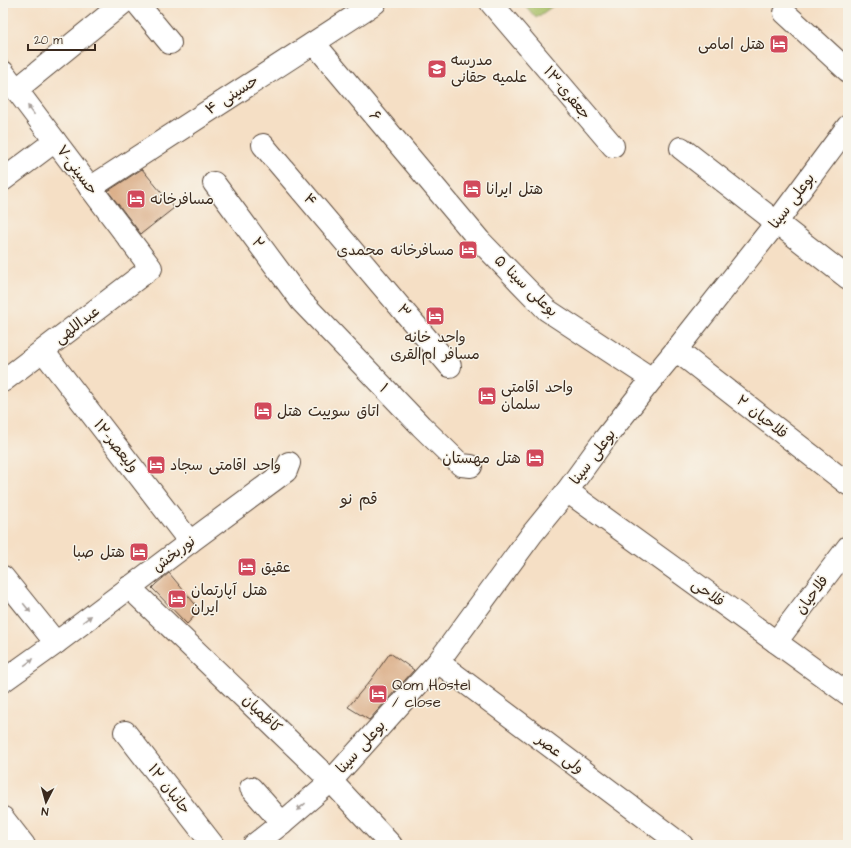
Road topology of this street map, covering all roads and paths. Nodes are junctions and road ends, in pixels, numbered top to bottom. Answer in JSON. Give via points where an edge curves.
{"nodes":[{"id":1,"x":123,"y":3,"type":"edge"},
{"id":2,"x":137,"y":3,"type":"edge"},
{"id":3,"x":375,"y":3,"type":"edge"},
{"id":4,"x":491,"y":3,"type":"edge"},
{"id":5,"x":352,"y":9,"type":"edge"},
{"id":6,"x":785,"y":13,"type":"dead end"},
{"id":7,"x":314,"y":43,"type":"junction"},
{"id":8,"x":170,"y":44,"type":"dead end"},
{"id":9,"x":848,"y":71,"type":"edge"},
{"id":10,"x":3,"y":72,"type":"edge"},
{"id":11,"x":16,"y":90,"type":"junction"},
{"id":12,"x":848,"y":126,"type":"edge"},
{"id":13,"x":55,"y":141,"type":"junction"},
{"id":14,"x":263,"y":145,"type":"dead end"},
{"id":15,"x":613,"y":146,"type":"dead end"},
{"id":16,"x":681,"y":148,"type":"dead end"},
{"id":17,"x":3,"y":180,"type":"edge"},
{"id":18,"x":214,"y":183,"type":"dead end"},
{"id":19,"x":90,"y":188,"type":"junction"},
{"id":20,"x":436,"y":189,"type":"joint"},
{"id":21,"x":776,"y":223,"type":"junction"},
{"id":22,"x":357,"y":256,"type":"joint"},
{"id":23,"x":151,"y":268,"type":"joint"},
{"id":24,"x":848,"y":278,"type":"edge"},
{"id":25,"x":302,"y":302,"type":"joint"},
{"id":26,"x":676,"y":350,"type":"junction"},
{"id":27,"x":43,"y":351,"type":"junction"},
{"id":28,"x":450,"y":366,"type":"dead end"},
{"id":29,"x":652,"y":379,"type":"junction"},
{"id":30,"x":3,"y":381,"type":"edge"},
{"id":31,"x":289,"y":463,"type":"dead end"},
{"id":32,"x":471,"y":466,"type":"dead end"},
{"id":33,"x":848,"y":484,"type":"edge"},
{"id":34,"x":567,"y":491,"type":"junction"},
{"id":35,"x":190,"y":542,"type":"junction"},
{"id":36,"x":848,"y":548,"type":"edge"},
{"id":37,"x":3,"y":577,"type":"edge"},
{"id":38,"x":129,"y":587,"type":"junction"},
{"id":39,"x":776,"y":642,"type":"junction"},
{"id":40,"x":56,"y":643,"type":"junction"},
{"id":41,"x":438,"y":662,"type":"junction"},
{"id":42,"x":3,"y":681,"type":"edge"},
{"id":43,"x":848,"y":694,"type":"edge"},
{"id":44,"x":125,"y":732,"type":"dead end"},
{"id":45,"x":331,"y":782,"type":"junction"},
{"id":46,"x":251,"y":788,"type":"dead end"},
{"id":47,"x":3,"y":818,"type":"edge"},
{"id":48,"x":282,"y":823,"type":"junction"},
{"id":49,"x":24,"y":845,"type":"edge"},
{"id":50,"x":213,"y":845,"type":"edge"},
{"id":51,"x":254,"y":845,"type":"edge"},
{"id":52,"x":391,"y":845,"type":"edge"},
{"id":53,"x":682,"y":845,"type":"edge"}],
"edges":[{"from":1,"to":11,"type":"street"},
{"from":2,"to":8,"type":"street"},
{"from":3,"to":5,"type":"street","name":"حسینی ۴"},
{"from":4,"to":15,"type":"street","name":"جعفری-۱۳"},
{"from":5,"to":7,"type":"street","name":"حسینی ۴"},
{"from":6,"to":9,"type":"street"},
{"from":7,"to":19,"type":"street","name":"حسینی ۴"},
{"from":7,"to":20,"type":"street","name":"۶"},
{"from":10,"to":11,"type":"street","name":"حسینی-۷"},
{"from":13,"to":11,"type":"street","name":"حسینی-۷","one_way":true},
{"from":12,"to":21,"type":"street","name":"بوعلی سینا"},
{"from":13,"to":17,"type":"street"},
{"from":13,"to":19,"type":"street","name":"حسینی-۷"},
{"from":14,"to":22,"type":"street","name":"۴"},
{"from":16,"to":21,"type":"street"},
{"from":18,"to":25,"type":"street","name":"۲"},
{"from":19,"to":23,"type":"street","name":"حسینی-۷"},
{"from":20,"to":29,"type":"street","name":"بوعلی سینا ۵","via":[[480,241],[547,310]]},
{"from":21,"to":24,"type":"street"},
{"from":21,"to":26,"type":"street","name":"بوعلی سینا"},
{"from":22,"to":28,"type":"street","name":"۳"},
{"from":23,"to":27,"type":"street","name":"عبداللهی"},
{"from":25,"to":32,"type":"street","name":"۱","via":[[420,426],[462,465]]},
{"from":26,"to":29,"type":"street","name":"بوعلی سینا"},
{"from":26,"to":33,"type":"street","name":"فلاحیان ۲"},
{"from":27,"to":30,"type":"street","name":"عبداللهی"},
{"from":27,"to":35,"type":"street","name":"ولیعصر-۱۲"},
{"from":29,"to":34,"type":"street","name":"بوعلی سینا"},
{"from":31,"to":35,"type":"street","name":"نوربخش","via":[[286,471]]},
{"from":34,"to":39,"type":"street","name":"فلاحی"},
{"from":34,"to":41,"type":"street","name":"بوعلی سینا","via":[[532,534]]},
{"from":35,"to":38,"type":"street","name":"نوربخش"},
{"from":36,"to":39,"type":"street","name":"فلاحیان"},
{"from":37,"to":40,"type":"street","one_way":true},
{"from":40,"to":38,"type":"street","name":"نوربخش","one_way":true},
{"from":38,"to":45,"type":"street","name":"کاظمیان"},
{"from":39,"to":43,"type":"street","name":"فلاحی"},
{"from":42,"to":40,"type":"street","name":"نوربخش","one_way":true},
{"from":41,"to":45,"type":"street","name":"بوعلی سینا"},
{"from":41,"to":53,"type":"street","name":"ولی عصر"},
{"from":44,"to":50,"type":"street","name":"جانبان ۱۲"},
{"from":45,"to":48,"type":"street","name":"بوعلی سینا","one_way":true},
{"from":45,"to":52,"type":"street","name":"کاظمیان"},
{"from":46,"to":48,"type":"street"},
{"from":47,"to":49,"type":"street"},
{"from":48,"to":51,"type":"street","name":"بوعلی سینا"}]}
